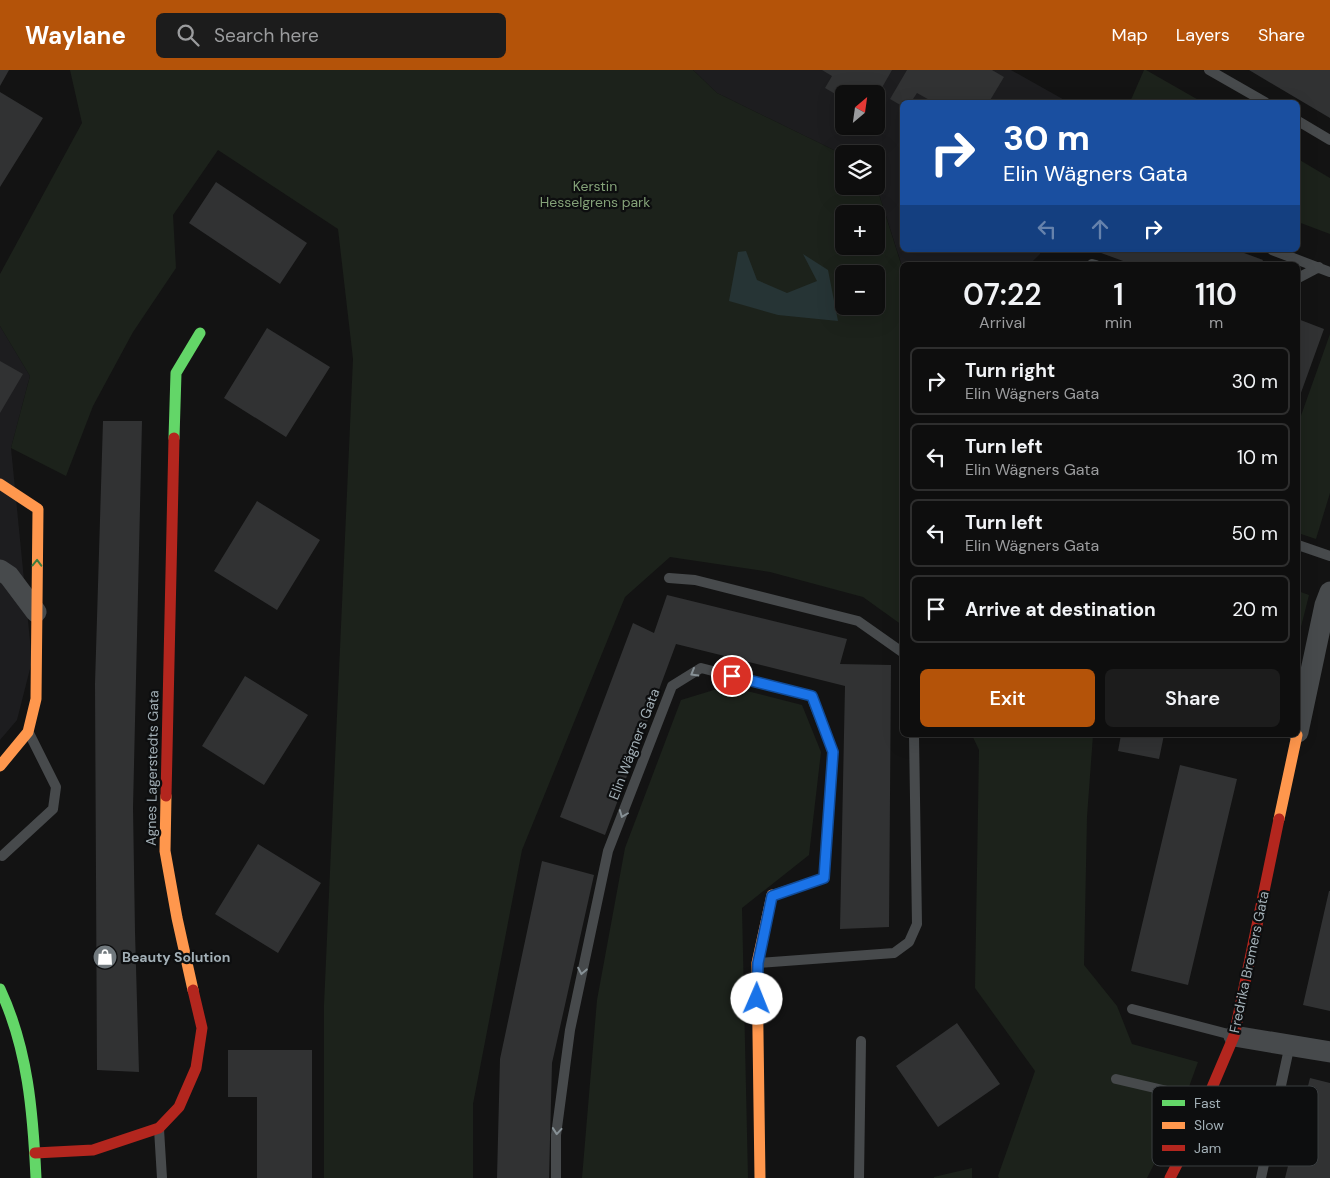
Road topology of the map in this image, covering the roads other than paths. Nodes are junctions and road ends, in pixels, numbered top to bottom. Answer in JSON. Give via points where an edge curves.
{"nodes":[{"id":1,"x":1210,"y":70,"type":"edge"},
{"id":2,"x":1262,"y":100,"type":"edge"},
{"id":3,"x":1300,"y":123,"type":"edge"},
{"id":4,"x":1330,"y":140,"type":"edge"},
{"id":5,"x":1278,"y":252,"type":"edge"},
{"id":6,"x":1319,"y":267,"type":"junction"},
{"id":7,"x":1330,"y":272,"type":"edge"},
{"id":8,"x":1300,"y":277,"type":"edge"},
{"id":9,"x":200,"y":333,"type":"dead end"},
{"id":10,"x":0,"y":484,"type":"edge"},
{"id":11,"x":1300,"y":546,"type":"edge"},
{"id":12,"x":1330,"y":556,"type":"edge"},
{"id":13,"x":0,"y":570,"type":"edge"},
{"id":14,"x":669,"y":578,"type":"dead end"},
{"id":15,"x":1330,"y":592,"type":"edge"},
{"id":16,"x":36,"y":612,"type":"junction"},
{"id":17,"x":900,"y":651,"type":"edge"},
{"id":18,"x":1300,"y":719,"type":"edge"},
{"id":19,"x":28,"y":732,"type":"junction"},
{"id":20,"x":914,"y":737,"type":"edge"},
{"id":21,"x":1296,"y":737,"type":"edge"},
{"id":22,"x":0,"y":766,"type":"edge"},
{"id":23,"x":2,"y":856,"type":"dead end"},
{"id":24,"x":772,"y":896,"type":"joint"},
{"id":25,"x":758,"y":963,"type":"junction"},
{"id":26,"x":0,"y":989,"type":"edge"},
{"id":27,"x":1132,"y":1009,"type":"dead end"},
{"id":28,"x":1234,"y":1036,"type":"junction"},
{"id":29,"x":861,"y":1041,"type":"dead end"},
{"id":30,"x":1290,"y":1044,"type":"junction"},
{"id":31,"x":1330,"y":1052,"type":"edge"},
{"id":32,"x":1116,"y":1079,"type":"dead end"},
{"id":33,"x":1213,"y":1086,"type":"edge"},
{"id":34,"x":1281,"y":1086,"type":"edge"},
{"id":35,"x":1152,"y":1087,"type":"edge"},
{"id":36,"x":158,"y":1128,"type":"junction"},
{"id":37,"x":35,"y":1154,"type":"junction"},
{"id":38,"x":1176,"y":1166,"type":"edge"},
{"id":39,"x":36,"y":1178,"type":"edge"},
{"id":40,"x":162,"y":1178,"type":"edge"},
{"id":41,"x":556,"y":1178,"type":"edge"},
{"id":42,"x":760,"y":1178,"type":"edge"},
{"id":43,"x":859,"y":1178,"type":"edge"},
{"id":44,"x":1170,"y":1178,"type":"edge"}],
"edges":[{"from":1,"to":2,"type":"lane"},
{"from":3,"to":4,"type":"lane"},
{"from":5,"to":6,"type":"lane"},
{"from":6,"to":7,"type":"lane"},
{"from":6,"to":8,"type":"lane"},
{"from":9,"to":36,"type":"street","name":"Agnes Lagerstedts Gata","via":[[176,373],[165,851],[202,1028],[196,1068],[187,1092],[179,1107]]},
{"from":16,"to":10,"type":"street","one_way":true,"via":[[38,509]]},
{"from":11,"to":12,"type":"lane"},
{"from":13,"to":16,"type":"street","via":[[9,576]]},
{"from":14,"to":17,"type":"lane","via":[[695,580],[858,621]]},
{"from":15,"to":18,"type":"street","name":"Fredrika Bremers Gata"},
{"from":16,"to":19,"type":"street","via":[[36,699]]},
{"from":19,"to":22,"type":"street"},
{"from":19,"to":23,"type":"lane","via":[[56,787],[53,809]]},
{"from":20,"to":25,"type":"lane","via":[[917,924],[910,942],[894,953]]},
{"from":21,"to":28,"type":"street","name":"Fredrika Bremers Gata"},
{"from":24,"to":25,"type":"street","name":"Elin Wägners Gata"},
{"from":24,"to":41,"type":"lane","name":"Elin Wägners Gata","one_way":true,"via":[[824,878],[833,752],[812,696],[701,668],[672,686],[608,851],[570,1030],[556,1135]]},
{"from":25,"to":42,"type":"street","name":"Elin Wägners Gata"},
{"from":26,"to":37,"type":"street","via":[[27,1065]]},
{"from":27,"to":28,"type":"lane"},
{"from":28,"to":30,"type":"street"},
{"from":28,"to":33,"type":"street","name":"Fredrika Bremers Gata"},
{"from":29,"to":43,"type":"lane"},
{"from":30,"to":31,"type":"street"},
{"from":30,"to":34,"type":"lane"},
{"from":32,"to":35,"type":"lane"},
{"from":36,"to":37,"type":"street","name":"Agnes Lagerstedts Gata","via":[[93,1150]]},
{"from":36,"to":40,"type":"lane"},
{"from":37,"to":39,"type":"street"},
{"from":38,"to":44,"type":"street","name":"Fredrika Bremers Gata"}]}
